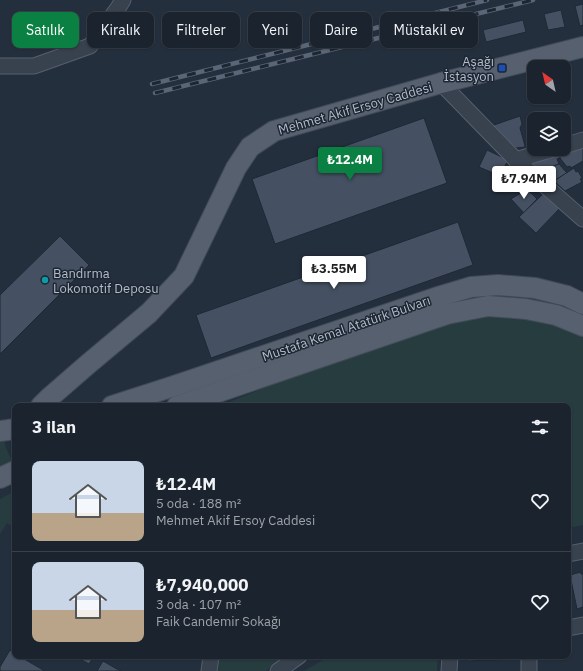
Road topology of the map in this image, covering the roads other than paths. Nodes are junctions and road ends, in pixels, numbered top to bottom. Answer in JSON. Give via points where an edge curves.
{"nodes":[{"id":1,"x":123,"y":0,"type":"edge"},
{"id":2,"x":583,"y":47,"type":"edge"},
{"id":3,"x":0,"y":66,"type":"edge"},
{"id":4,"x":441,"y":83,"type":"junction"},
{"id":5,"x":583,"y":140,"type":"edge"},
{"id":6,"x":571,"y":144,"type":"edge"},
{"id":7,"x":529,"y":156,"type":"edge"},
{"id":8,"x":516,"y":160,"type":"junction"},
{"id":9,"x":583,"y":220,"type":"edge"},
{"id":10,"x":583,"y":304,"type":"edge"},
{"id":11,"x":583,"y":326,"type":"edge"},
{"id":12,"x":44,"y":403,"type":"edge"},
{"id":13,"x":122,"y":403,"type":"edge"},
{"id":14,"x":185,"y":403,"type":"edge"},
{"id":15,"x":12,"y":429,"type":"edge"},
{"id":16,"x":0,"y":431,"type":"edge"},
{"id":17,"x":12,"y":472,"type":"edge"},
{"id":18,"x":0,"y":478,"type":"edge"},
{"id":19,"x":583,"y":551,"type":"edge"},
{"id":20,"x":571,"y":553,"type":"edge"},
{"id":21,"x":583,"y":625,"type":"edge"},
{"id":22,"x":571,"y":627,"type":"edge"},
{"id":23,"x":211,"y":659,"type":"edge"},
{"id":24,"x":295,"y":659,"type":"edge"},
{"id":25,"x":450,"y":659,"type":"edge"},
{"id":26,"x":529,"y":659,"type":"edge"},
{"id":27,"x":209,"y":671,"type":"edge"},
{"id":28,"x":278,"y":671,"type":"edge"},
{"id":29,"x":450,"y":671,"type":"edge"},
{"id":30,"x":529,"y":671,"type":"edge"}],
"edges":[{"from":1,"to":3,"type":"street","via":[[90,46],[34,66]]},
{"from":2,"to":4,"type":"main road","name":"Mehmet Akif Ersoy Caddesi"},
{"from":4,"to":8,"type":"street"},
{"from":4,"to":12,"type":"main road","name":"Mehmet Akif Ersoy Caddesi","via":[[274,131],[250,147],[236,168],[184,276],[149,313]]},
{"from":5,"to":6,"type":"street"},
{"from":7,"to":8,"type":"street"},
{"from":8,"to":9,"type":"street"},
{"from":10,"to":13,"type":"main road","name":"Mustafa Kemal Atatürk Bulvarı","via":[[567,296],[535,288],[498,285],[471,287]]},
{"from":11,"to":14,"type":"main road","name":"Mustafa Kemal Atatürk Bulvarı","via":[[526,309],[488,306],[447,314]]},
{"from":15,"to":16,"type":"main road"},
{"from":17,"to":18,"type":"main road"},
{"from":19,"to":20,"type":"street"},
{"from":21,"to":22,"type":"street"},
{"from":23,"to":27,"type":"street"},
{"from":24,"to":28,"type":"street"},
{"from":25,"to":29,"type":"street"},
{"from":26,"to":30,"type":"street"}]}
